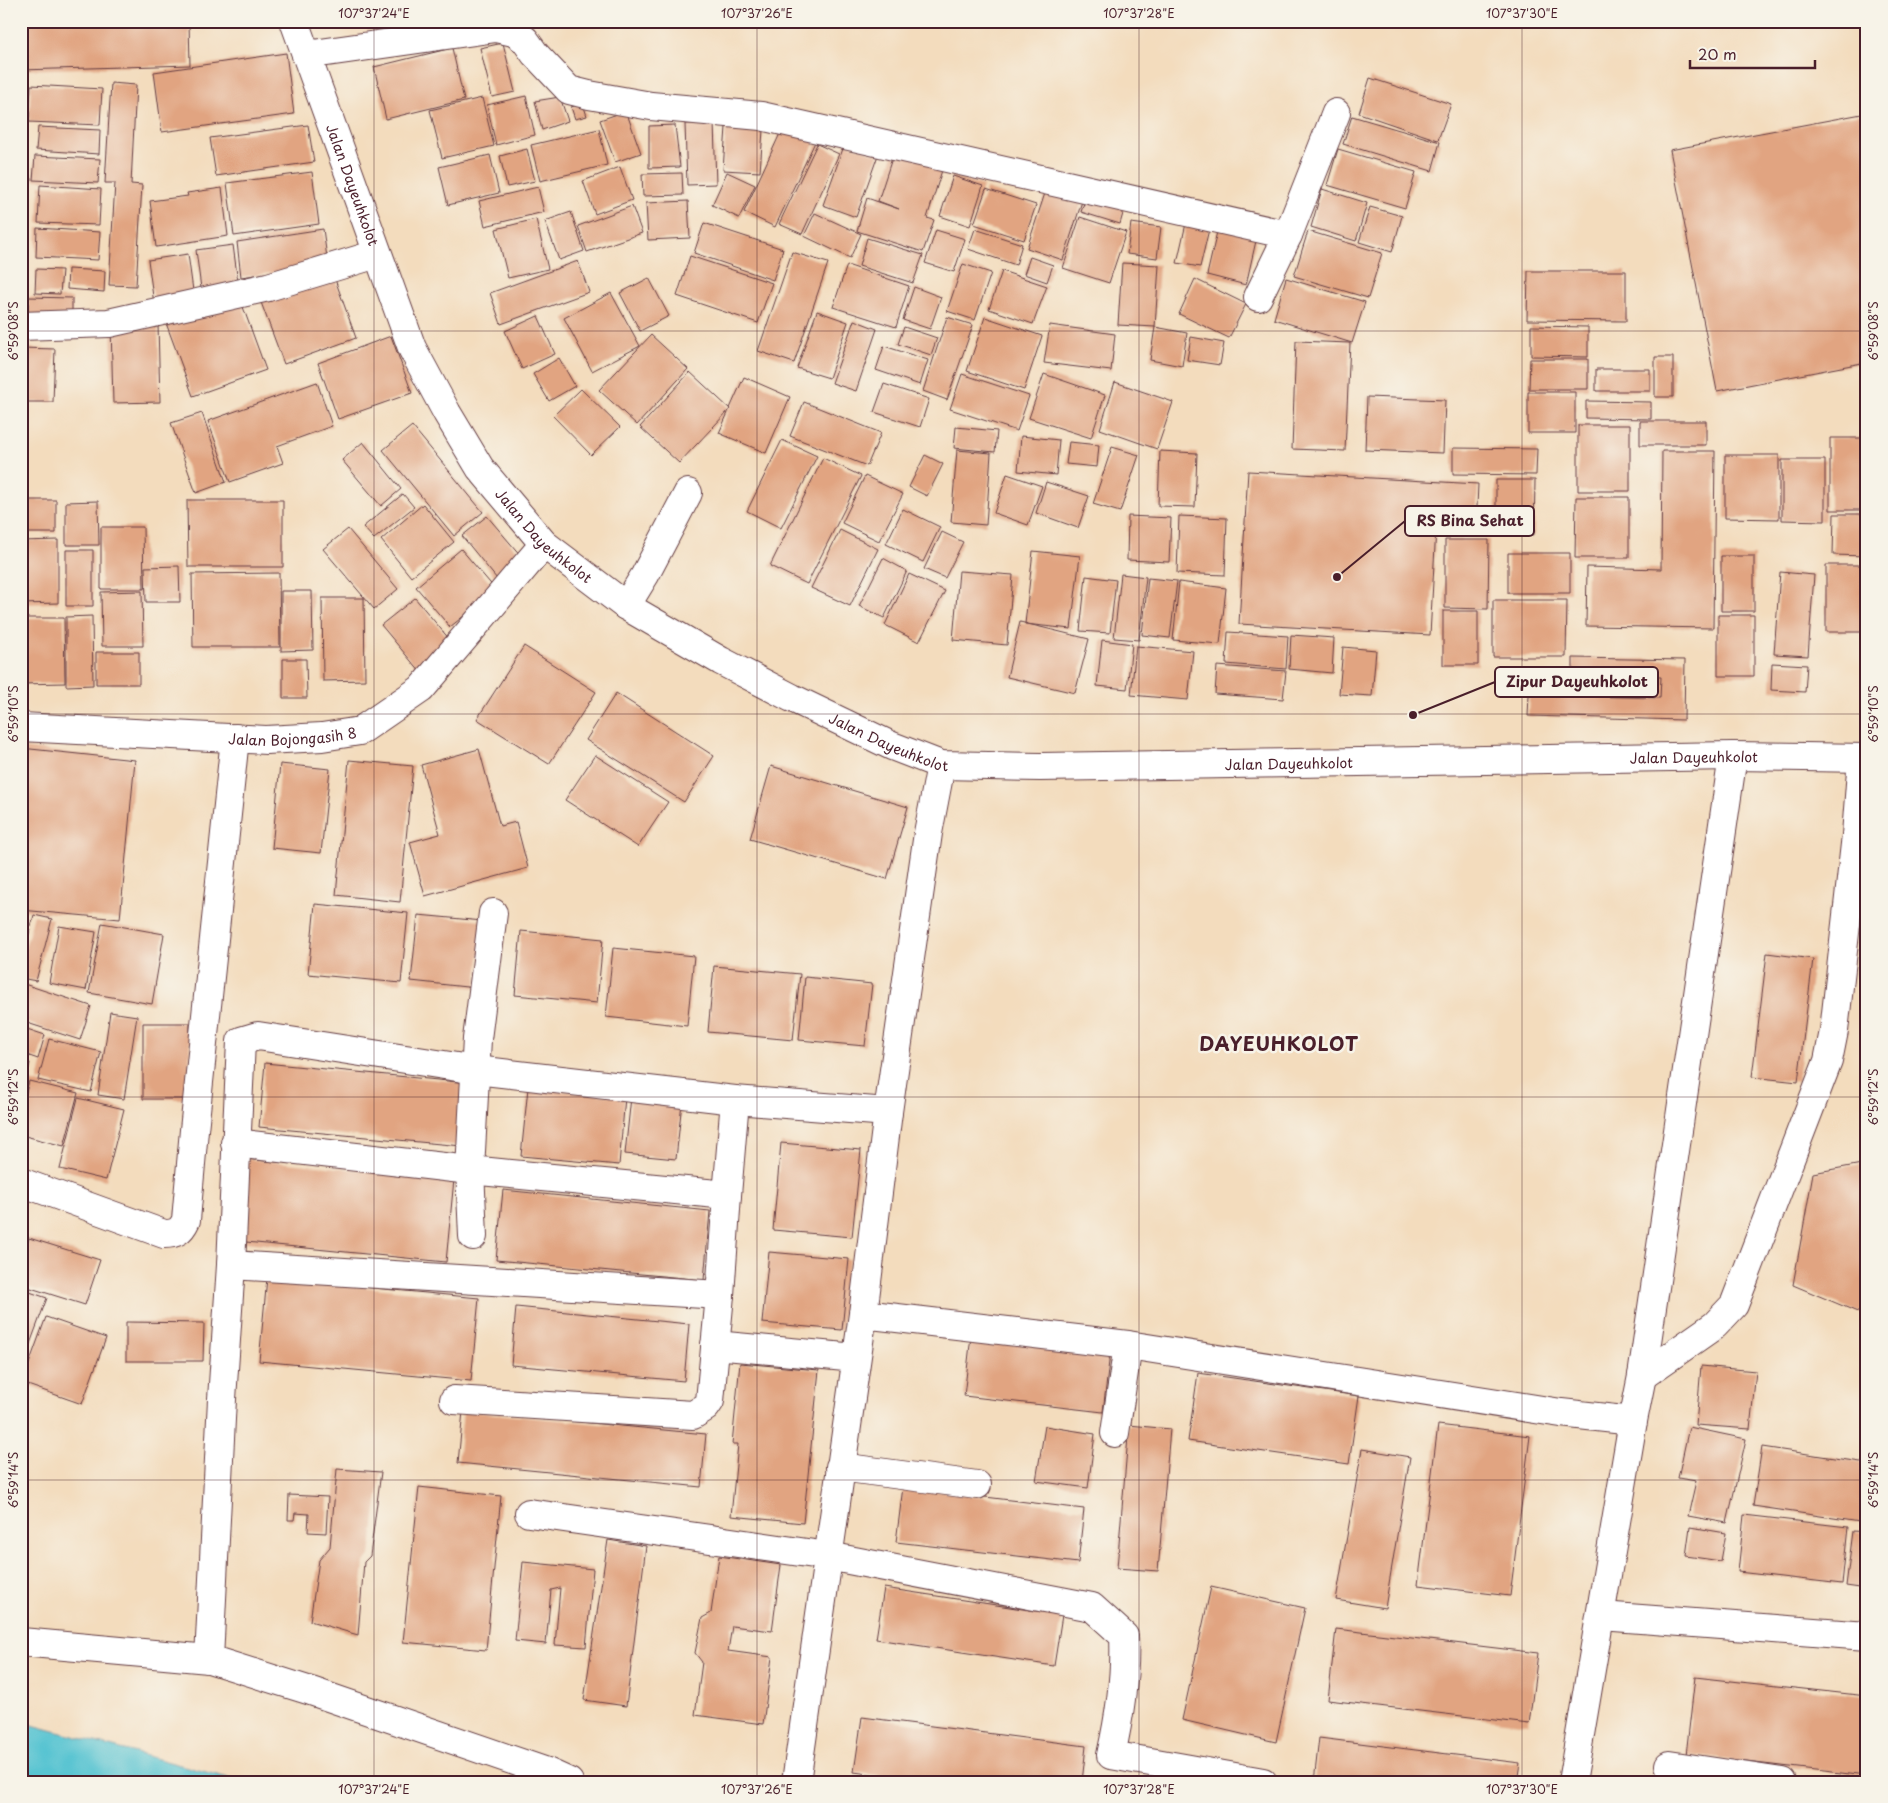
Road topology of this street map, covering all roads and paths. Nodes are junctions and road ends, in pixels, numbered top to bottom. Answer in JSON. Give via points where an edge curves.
{"nodes":[{"id":1,"x":294,"y":21,"type":"edge"},
{"id":2,"x":306,"y":55,"type":"junction"},
{"id":3,"x":1336,"y":113,"type":"dead end"},
{"id":4,"x":1288,"y":235,"type":"junction"},
{"id":5,"x":377,"y":254,"type":"junction"},
{"id":6,"x":1258,"y":297,"type":"dead end"},
{"id":7,"x":21,"y":326,"type":"edge"},
{"id":8,"x":688,"y":494,"type":"dead end"},
{"id":9,"x":544,"y":544,"type":"junction"},
{"id":10,"x":626,"y":606,"type":"junction"},
{"id":11,"x":21,"y":727,"type":"edge"},
{"id":12,"x":235,"y":738,"type":"junction"},
{"id":13,"x":1733,"y":756,"type":"junction"},
{"id":14,"x":1864,"y":758,"type":"edge"},
{"id":15,"x":941,"y":765,"type":"junction"},
{"id":16,"x":493,"y":912,"type":"dead end"},
{"id":17,"x":476,"y":1070,"type":"junction"},
{"id":18,"x":735,"y":1100,"type":"junction"},
{"id":19,"x":888,"y":1112,"type":"junction"},
{"id":20,"x":235,"y":1143,"type":"junction"},
{"id":21,"x":470,"y":1170,"type":"junction"},
{"id":22,"x":21,"y":1182,"type":"edge"},
{"id":23,"x":727,"y":1195,"type":"junction"},
{"id":24,"x":473,"y":1236,"type":"dead end"},
{"id":25,"x":231,"y":1265,"type":"junction"},
{"id":26,"x":720,"y":1295,"type":"junction"},
{"id":27,"x":863,"y":1314,"type":"junction"},
{"id":28,"x":715,"y":1345,"type":"junction"},
{"id":29,"x":1128,"y":1345,"type":"junction"},
{"id":30,"x":856,"y":1358,"type":"junction"},
{"id":31,"x":1642,"y":1376,"type":"junction"},
{"id":32,"x":454,"y":1400,"type":"dead end"},
{"id":33,"x":1633,"y":1421,"type":"junction"},
{"id":34,"x":1115,"y":1433,"type":"dead end"},
{"id":35,"x":840,"y":1467,"type":"junction"},
{"id":36,"x":977,"y":1485,"type":"dead end"},
{"id":37,"x":529,"y":1513,"type":"dead end"},
{"id":38,"x":828,"y":1556,"type":"junction"},
{"id":39,"x":1601,"y":1616,"type":"junction"},
{"id":40,"x":1867,"y":1636,"type":"edge"},
{"id":41,"x":21,"y":1642,"type":"edge"},
{"id":42,"x":209,"y":1659,"type":"junction"},
{"id":43,"x":1669,"y":1765,"type":"dead end"},
{"id":44,"x":569,"y":1782,"type":"edge"},
{"id":45,"x":796,"y":1782,"type":"edge"},
{"id":46,"x":1263,"y":1782,"type":"edge"},
{"id":47,"x":1572,"y":1782,"type":"edge"},
{"id":48,"x":1782,"y":1782,"type":"edge"}],
"edges":[{"from":1,"to":2,"type":"street","name":"Jalan Dayeuhkolot"},
{"from":2,"to":4,"type":"street","via":[[496,28],[514,32],[525,40],[569,90],[650,106],[761,116]]},
{"from":2,"to":5,"type":"street","name":"Jalan Dayeuhkolot"},
{"from":3,"to":4,"type":"street"},
{"from":4,"to":6,"type":"street"},
{"from":5,"to":7,"type":"street","via":[[268,287],[108,323]]},
{"from":5,"to":9,"type":"street","name":"Jalan Dayeuhkolot","via":[[412,348],[447,413],[480,468]]},
{"from":8,"to":10,"type":"street"},
{"from":9,"to":10,"type":"street","name":"Jalan Dayeuhkolot"},
{"from":9,"to":12,"type":"street","name":"Jalan Bojongasih 8","via":[[420,689],[360,731],[322,738]]},
{"from":10,"to":15,"type":"street","name":"Jalan Dayeuhkolot","via":[[792,698],[892,746]]},
{"from":11,"to":12,"type":"street","name":"Jalan Bojongasih 8"},
{"from":12,"to":22,"type":"street","via":[[186,1220],[182,1230],[164,1234]]},
{"from":13,"to":14,"type":"street","name":"Jalan Dayeuhkolot"},
{"from":13,"to":15,"type":"street","name":"Jalan Dayeuhkolot","via":[[1040,767]]},
{"from":13,"to":31,"type":"street"},
{"from":14,"to":31,"type":"street","via":[[1828,1061],[1734,1305],[1715,1325]]},
{"from":15,"to":19,"type":"street","via":[[928,833]]},
{"from":16,"to":17,"type":"street"},
{"from":17,"to":18,"type":"street"},
{"from":17,"to":20,"type":"street","via":[[258,1036],[241,1041]]},
{"from":17,"to":21,"type":"street"},
{"from":18,"to":19,"type":"street"},
{"from":18,"to":23,"type":"street"},
{"from":19,"to":27,"type":"street"},
{"from":20,"to":21,"type":"street"},
{"from":20,"to":25,"type":"street"},
{"from":21,"to":23,"type":"street"},
{"from":21,"to":24,"type":"street"},
{"from":23,"to":26,"type":"street"},
{"from":25,"to":26,"type":"street"},
{"from":25,"to":42,"type":"street"},
{"from":26,"to":28,"type":"street"},
{"from":27,"to":29,"type":"street"},
{"from":27,"to":30,"type":"street"},
{"from":28,"to":30,"type":"street"},
{"from":28,"to":32,"type":"street","via":[[710,1400],[706,1407],[692,1415]]},
{"from":29,"to":33,"type":"street","via":[[1561,1413]]},
{"from":29,"to":34,"type":"street"},
{"from":30,"to":35,"type":"street"},
{"from":31,"to":33,"type":"street"},
{"from":33,"to":39,"type":"street"},
{"from":35,"to":36,"type":"street"},
{"from":35,"to":38,"type":"street"},
{"from":37,"to":38,"type":"street"},
{"from":38,"to":45,"type":"street"},
{"from":38,"to":46,"type":"street","via":[[1092,1607],[1124,1636],[1126,1670],[1111,1755]]},
{"from":39,"to":40,"type":"street"},
{"from":39,"to":47,"type":"street"},
{"from":41,"to":42,"type":"street"},
{"from":42,"to":44,"type":"street","via":[[311,1691]]},
{"from":43,"to":48,"type":"street"}]}
